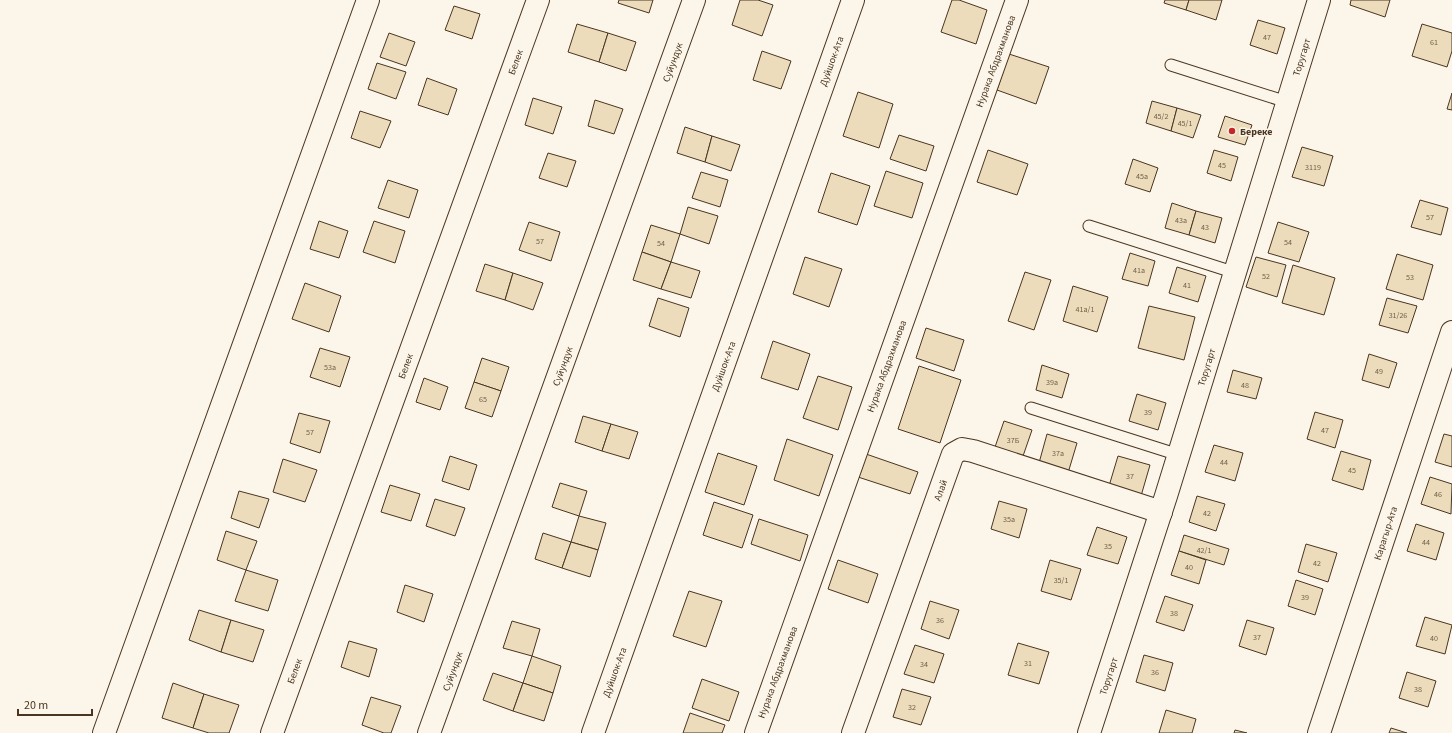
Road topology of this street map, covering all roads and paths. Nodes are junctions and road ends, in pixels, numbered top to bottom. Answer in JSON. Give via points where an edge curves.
{"nodes":[{"id":1,"x":368,"y":0,"type":"edge"},
{"id":2,"x":538,"y":0,"type":"edge"},
{"id":3,"x":694,"y":0,"type":"edge"},
{"id":4,"x":853,"y":0,"type":"edge"},
{"id":5,"x":1017,"y":0,"type":"edge"},
{"id":6,"x":1319,"y":0,"type":"edge"},
{"id":7,"x":1171,"y":65,"type":"dead end"},
{"id":8,"x":1287,"y":102,"type":"junction"},
{"id":9,"x":1089,"y":226,"type":"dead end"},
{"id":10,"x":1236,"y":273,"type":"junction"},
{"id":11,"x":1452,"y":332,"type":"edge"},
{"id":12,"x":1031,"y":408,"type":"dead end"},
{"id":13,"x":1179,"y":455,"type":"junction"},
{"id":14,"x":1161,"y":512,"type":"junction"},
{"id":15,"x":104,"y":733,"type":"edge"},
{"id":16,"x":272,"y":733,"type":"edge"},
{"id":17,"x":429,"y":733,"type":"edge"},
{"id":18,"x":593,"y":733,"type":"edge"},
{"id":19,"x":756,"y":733,"type":"edge"},
{"id":20,"x":853,"y":733,"type":"edge"},
{"id":21,"x":1089,"y":733,"type":"edge"},
{"id":22,"x":1319,"y":733,"type":"edge"}],
"edges":[{"from":1,"to":15,"type":"street"},
{"from":2,"to":16,"type":"street","name":"Белек"},
{"from":3,"to":17,"type":"street","name":"Суйундук"},
{"from":4,"to":18,"type":"street","name":"Дуйшок-Ата"},
{"from":5,"to":19,"type":"street","name":"Нурака Абдрахманова"},
{"from":6,"to":8,"type":"street","name":"Торугарт"},
{"from":7,"to":8,"type":"lane"},
{"from":8,"to":10,"type":"street","name":"Торугарт"},
{"from":9,"to":10,"type":"lane"},
{"from":10,"to":13,"type":"street","name":"Торугарт"},
{"from":11,"to":22,"type":"street","name":"Карагыр-Ата"},
{"from":12,"to":13,"type":"lane"},
{"from":13,"to":14,"type":"street","name":"Торугарт"},
{"from":14,"to":20,"type":"street","name":"Алай","via":[[973,451],[962,449],[953,454]]},
{"from":14,"to":21,"type":"street","name":"Торугарт"}]}
